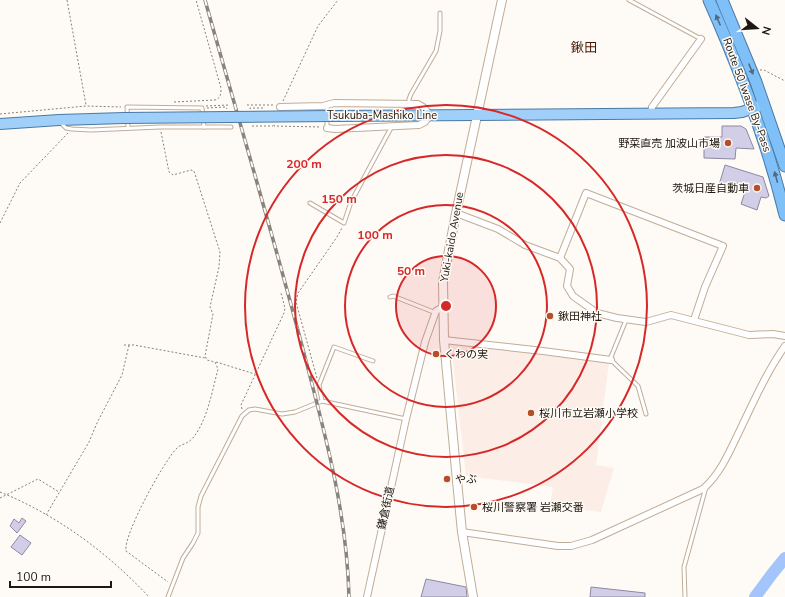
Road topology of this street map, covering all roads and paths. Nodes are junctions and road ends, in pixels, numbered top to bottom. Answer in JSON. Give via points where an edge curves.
{"nodes":[{"id":1,"x":67,"y":0,"type":"edge"},
{"id":2,"x":196,"y":0,"type":"edge"},
{"id":3,"x":338,"y":0,"type":"edge"},
{"id":4,"x":502,"y":0,"type":"edge"},
{"id":5,"x":629,"y":0,"type":"edge"},
{"id":6,"x":709,"y":0,"type":"edge"},
{"id":7,"x":722,"y":0,"type":"edge"},
{"id":8,"x":440,"y":13,"type":"dead end"},
{"id":9,"x":701,"y":39,"type":"joint"},
{"id":10,"x":752,"y":71,"type":"junction"},
{"id":11,"x":785,"y":81,"type":"edge"},
{"id":12,"x":409,"y":104,"type":"junction"},
{"id":13,"x":764,"y":104,"type":"junction"},
{"id":14,"x":228,"y":105,"type":"dead end"},
{"id":15,"x":247,"y":105,"type":"dead end"},
{"id":16,"x":327,"y":105,"type":"junction"},
{"id":17,"x":86,"y":106,"type":"junction"},
{"id":18,"x":127,"y":107,"type":"junction"},
{"id":19,"x":280,"y":107,"type":"junction"},
{"id":20,"x":160,"y":108,"type":"junction"},
{"id":21,"x":204,"y":108,"type":"junction"},
{"id":22,"x":753,"y":108,"type":"junction"},
{"id":23,"x":227,"y":109,"type":"dead end"},
{"id":24,"x":651,"y":113,"type":"junction"},
{"id":25,"x":0,"y":114,"type":"edge"},
{"id":26,"x":430,"y":115,"type":"junction"},
{"id":27,"x":477,"y":115,"type":"junction"},
{"id":28,"x":59,"y":120,"type":"junction"},
{"id":29,"x":276,"y":120,"type":"dead end"},
{"id":30,"x":0,"y":124,"type":"edge"},
{"id":31,"x":252,"y":126,"type":"dead end"},
{"id":32,"x":274,"y":126,"type":"junction"},
{"id":33,"x":392,"y":126,"type":"junction"},
{"id":34,"x":160,"y":127,"type":"junction"},
{"id":35,"x":204,"y":127,"type":"junction"},
{"id":36,"x":231,"y":127,"type":"dead end"},
{"id":37,"x":128,"y":128,"type":"junction"},
{"id":38,"x":327,"y":128,"type":"junction"},
{"id":39,"x":72,"y":129,"type":"junction"},
{"id":40,"x":785,"y":166,"type":"edge"},
{"id":41,"x":310,"y":202,"type":"dead end"},
{"id":42,"x":456,"y":213,"type":"junction"},
{"id":43,"x":785,"y":215,"type":"edge"},
{"id":44,"x":0,"y":223,"type":"edge"},
{"id":45,"x":344,"y":223,"type":"junction"},
{"id":46,"x":560,"y":258,"type":"junction"},
{"id":47,"x":281,"y":293,"type":"dead end"},
{"id":48,"x":390,"y":297,"type":"dead end"},
{"id":49,"x":443,"y":307,"type":"junction"},
{"id":50,"x":436,"y":313,"type":"junction"},
{"id":51,"x":626,"y":320,"type":"junction"},
{"id":52,"x":694,"y":320,"type":"junction"},
{"id":53,"x":785,"y":336,"type":"edge"},
{"id":54,"x":444,"y":340,"type":"junction"},
{"id":55,"x":124,"y":345,"type":"dead end"},
{"id":56,"x":129,"y":345,"type":"junction"},
{"id":57,"x":785,"y":346,"type":"edge"},
{"id":58,"x":205,"y":358,"type":"junction"},
{"id":59,"x":611,"y":360,"type":"junction"},
{"id":60,"x":372,"y":361,"type":"dead end"},
{"id":61,"x":215,"y":362,"type":"junction"},
{"id":62,"x":256,"y":374,"type":"junction"},
{"id":63,"x":319,"y":385,"type":"junction"},
{"id":64,"x":322,"y":402,"type":"junction"},
{"id":65,"x":245,"y":412,"type":"junction"},
{"id":66,"x":646,"y":414,"type":"dead end"},
{"id":67,"x":406,"y":419,"type":"junction"},
{"id":68,"x":707,"y":486,"type":"junction"},
{"id":69,"x":0,"y":492,"type":"edge"},
{"id":70,"x":60,"y":492,"type":"junction"},
{"id":71,"x":7,"y":495,"type":"junction"},
{"id":72,"x":0,"y":498,"type":"edge"},
{"id":73,"x":46,"y":515,"type":"junction"},
{"id":74,"x":462,"y":532,"type":"junction"},
{"id":75,"x":172,"y":585,"type":"junction"},
{"id":76,"x":149,"y":597,"type":"edge"},
{"id":77,"x":168,"y":597,"type":"edge"},
{"id":78,"x":367,"y":597,"type":"edge"},
{"id":79,"x":473,"y":597,"type":"edge"},
{"id":80,"x":685,"y":597,"type":"edge"}],
"edges":[{"from":1,"to":17,"type":"path"},
{"from":2,"to":20,"type":"path","via":[[221,88],[220,97],[215,100],[173,102]]},
{"from":3,"to":19,"type":"path","via":[[318,26]]},
{"from":4,"to":27,"type":"street","name":"Yuki-kaido Avenue"},
{"from":5,"to":9,"type":"lane"},
{"from":22,"to":6,"type":"highway","name":"Route 50 Iwase By-Pass","one_way":true,"via":[[732,51]]},
{"from":7,"to":10,"type":"highway","name":"Route 50 Iwase By-Pass","one_way":true},
{"from":8,"to":12,"type":"lane","via":[[436,51],[411,94]]},
{"from":9,"to":24,"type":"street","via":[[652,107]]},
{"from":10,"to":11,"type":"path","via":[[764,70]]},
{"from":10,"to":13,"type":"highway","name":"Route 50 Iwase By-Pass"},
{"from":12,"to":16,"type":"street"},
{"from":12,"to":26,"type":"street","via":[[421,105]]},
{"from":13,"to":22,"type":"main road","name":"Tsukuba-Mashiko Line"},
{"from":13,"to":40,"type":"highway","name":"Route 50 Iwase By-Pass"},
{"from":14,"to":21,"type":"path"},
{"from":15,"to":19,"type":"path","via":[[271,104]]},
{"from":16,"to":19,"type":"street"},
{"from":16,"to":38,"type":"lane"},
{"from":17,"to":18,"type":"path"},
{"from":17,"to":25,"type":"path"},
{"from":18,"to":20,"type":"lane"},
{"from":18,"to":37,"type":"lane"},
{"from":20,"to":21,"type":"lane"},
{"from":20,"to":34,"type":"lane"},
{"from":21,"to":23,"type":"path"},
{"from":21,"to":35,"type":"lane"},
{"from":22,"to":24,"type":"main road","name":"Tsukuba-Mashiko Line","via":[[734,112]]},
{"from":43,"to":22,"type":"highway","name":"Route 50 Iwase By-Pass","one_way":true,"via":[[775,174]]},
{"from":24,"to":27,"type":"main road","name":"Tsukuba-Mashiko Line"},
{"from":26,"to":27,"type":"main road","name":"Tsukuba-Mashiko Line"},
{"from":26,"to":28,"type":"main road","name":"Tsukuba-Mashiko Line","bridge":true},
{"from":26,"to":33,"type":"street","via":[[419,125]]},
{"from":27,"to":42,"type":"street","name":"Yuki-kaido Avenue"},
{"from":28,"to":30,"type":"main road","name":"Tsukuba-Mashiko Line"},
{"from":28,"to":39,"type":"lane","via":[[66,128]]},
{"from":29,"to":32,"type":"path"},
{"from":31,"to":32,"type":"path"},
{"from":32,"to":38,"type":"path"},
{"from":33,"to":38,"type":"street"},
{"from":33,"to":45,"type":"lane","via":[[351,202]]},
{"from":34,"to":35,"type":"lane"},
{"from":34,"to":37,"type":"lane"},
{"from":34,"to":58,"type":"path","via":[[168,172],[173,175],[194,171],[220,252],[210,307],[213,314]]},
{"from":35,"to":36,"type":"lane"},
{"from":37,"to":39,"type":"lane"},
{"from":39,"to":44,"type":"path","via":[[20,183]]},
{"from":41,"to":45,"type":"lane"},
{"from":42,"to":46,"type":"street"},
{"from":42,"to":49,"type":"street","name":"Yuki-kaido Avenue","via":[[443,282]]},
{"from":45,"to":63,"type":"path","via":[[298,293],[296,302]]},
{"from":46,"to":51,"type":"street","via":[[570,268],[567,286],[573,296],[597,313]]},
{"from":46,"to":52,"type":"street","via":[[586,193],[723,246]]},
{"from":47,"to":62,"type":"path","via":[[284,313]]},
{"from":48,"to":50,"type":"lane"},
{"from":49,"to":50,"type":"street"},
{"from":49,"to":54,"type":"street","name":"Yuki-kaido Avenue"},
{"from":50,"to":67,"type":"street","name":"鎌倉街道","via":[[425,342]]},
{"from":51,"to":52,"type":"street","via":[[646,322],[671,315]]},
{"from":51,"to":59,"type":"lane"},
{"from":52,"to":53,"type":"street","via":[[749,335]]},
{"from":54,"to":59,"type":"street"},
{"from":54,"to":74,"type":"street","name":"Yuki-kaido Avenue"},
{"from":55,"to":56,"type":"path"},
{"from":56,"to":58,"type":"path"},
{"from":56,"to":70,"type":"path","via":[[122,375],[96,423],[89,442]]},
{"from":57,"to":68,"type":"street","via":[[772,364],[722,467]]},
{"from":58,"to":61,"type":"path"},
{"from":59,"to":66,"type":"lane","via":[[638,386]]},
{"from":60,"to":63,"type":"lane","via":[[334,347]]},
{"from":61,"to":62,"type":"path"},
{"from":61,"to":75,"type":"path","via":[[218,369],[200,427],[189,441],[178,447],[155,482],[135,520],[126,546],[126,552]]},
{"from":62,"to":65,"type":"path","via":[[241,405]]},
{"from":63,"to":64,"type":"lane"},
{"from":64,"to":65,"type":"lane","via":[[282,414],[255,409]]},
{"from":64,"to":67,"type":"lane"},
{"from":65,"to":75,"type":"lane","via":[[201,496],[197,516],[198,533],[183,558]]},
{"from":67,"to":78,"type":"street","name":"鎌倉街道"},
{"from":68,"to":74,"type":"street","via":[[592,540],[571,546]]},
{"from":68,"to":80,"type":"lane","via":[[684,567]]},
{"from":69,"to":71,"type":"path"},
{"from":70,"to":71,"type":"path","via":[[38,479]]},
{"from":70,"to":73,"type":"path"},
{"from":71,"to":72,"type":"path"},
{"from":71,"to":73,"type":"path"},
{"from":73,"to":76,"type":"path","via":[[101,551]]},
{"from":74,"to":79,"type":"street","name":"Yuki-kaido Avenue"},
{"from":75,"to":77,"type":"lane"}]}
